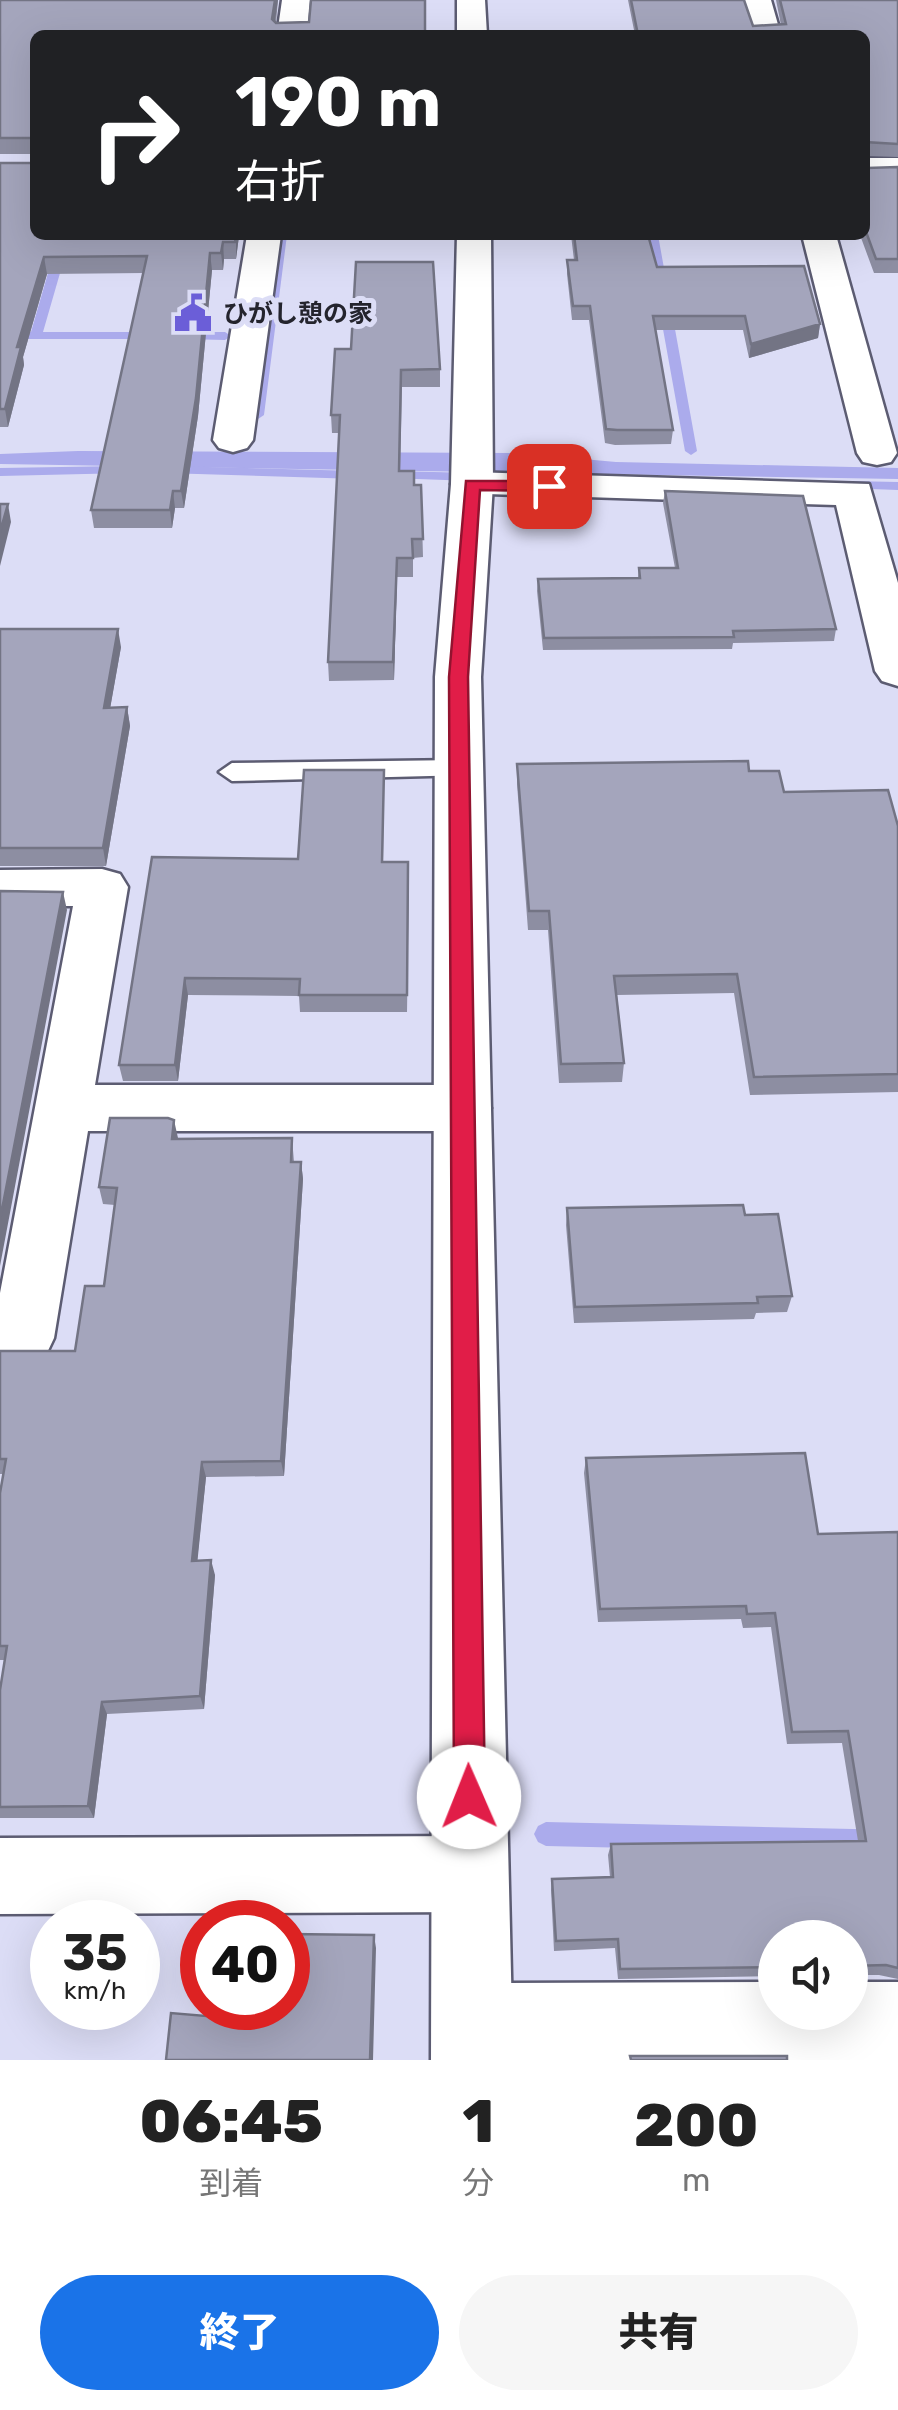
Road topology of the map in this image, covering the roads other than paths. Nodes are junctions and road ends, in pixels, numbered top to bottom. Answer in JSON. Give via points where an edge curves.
{"nodes":[{"id":1,"x":296,"y":0,"type":"edge"},
{"id":2,"x":471,"y":0,"type":"edge"},
{"id":3,"x":757,"y":0,"type":"edge"},
{"id":4,"x":293,"y":30,"type":"edge"},
{"id":5,"x":472,"y":30,"type":"edge"},
{"id":6,"x":765,"y":30,"type":"edge"},
{"id":7,"x":870,"y":168,"type":"edge"},
{"id":8,"x":898,"y":168,"type":"edge"},
{"id":9,"x":263,"y":240,"type":"edge"},
{"id":10,"x":474,"y":240,"type":"edge"},
{"id":11,"x":820,"y":240,"type":"edge"},
{"id":12,"x":234,"y":440,"type":"dead end"},
{"id":13,"x":877,"y":453,"type":"dead end"},
{"id":14,"x":472,"y":468,"type":"junction"},
{"id":15,"x":898,"y":671,"type":"edge"},
{"id":16,"x":460,"y":769,"type":"junction"},
{"id":17,"x":232,"y":772,"type":"dead end"},
{"id":18,"x":0,"y":888,"type":"edge"},
{"id":19,"x":65,"y":1108,"type":"junction"},
{"id":20,"x":463,"y":1108,"type":"junction"},
{"id":21,"x":0,"y":1338,"type":"edge"},
{"id":22,"x":470,"y":1874,"type":"junction"},
{"id":23,"x":0,"y":1876,"type":"edge"},
{"id":24,"x":898,"y":2022,"type":"edge"},
{"id":25,"x":472,"y":2042,"type":"edge"}],
"edges":[{"from":1,"to":4,"type":"street"},
{"from":2,"to":5,"type":"street"},
{"from":3,"to":6,"type":"street"},
{"from":7,"to":8,"type":"street"},
{"from":9,"to":12,"type":"street"},
{"from":10,"to":14,"type":"street"},
{"from":11,"to":13,"type":"street"},
{"from":14,"to":15,"type":"street","via":[[854,493]]},
{"from":14,"to":16,"type":"street","via":[[458,677]]},
{"from":16,"to":17,"type":"lane"},
{"from":16,"to":20,"type":"street"},
{"from":18,"to":19,"type":"street","via":[[102,887]]},
{"from":19,"to":20,"type":"street"},
{"from":19,"to":21,"type":"street","via":[[23,1338]]},
{"from":20,"to":22,"type":"street"},
{"from":22,"to":23,"type":"street"},
{"from":22,"to":25,"type":"street"},
{"from":24,"to":25,"type":"street"}]}
